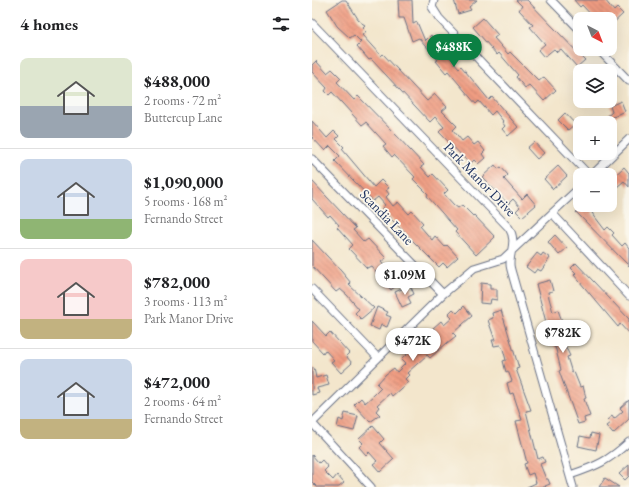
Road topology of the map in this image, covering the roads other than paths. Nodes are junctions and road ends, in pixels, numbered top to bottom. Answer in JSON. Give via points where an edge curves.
{"nodes":[{"id":1,"x":434,"y":0,"type":"edge"},
{"id":2,"x":551,"y":0,"type":"edge"},
{"id":3,"x":573,"y":23,"type":"edge"},
{"id":4,"x":312,"y":24,"type":"edge"},
{"id":5,"x":605,"y":56,"type":"edge"},
{"id":6,"x":629,"y":82,"type":"edge"},
{"id":7,"x":629,"y":139,"type":"edge"},
{"id":8,"x":312,"y":159,"type":"edge"},
{"id":9,"x":584,"y":168,"type":"edge"},
{"id":10,"x":598,"y":168,"type":"edge"},
{"id":11,"x":573,"y":194,"type":"edge"},
{"id":12,"x":552,"y":213,"type":"junction"},
{"id":13,"x":512,"y":252,"type":"junction"},
{"id":14,"x":312,"y":289,"type":"edge"},
{"id":15,"x":443,"y":294,"type":"junction"},
{"id":16,"x":629,"y":296,"type":"edge"},
{"id":17,"x":378,"y":358,"type":"junction"},
{"id":18,"x":312,"y":423,"type":"edge"},
{"id":19,"x":629,"y":442,"type":"edge"},
{"id":20,"x":570,"y":474,"type":"junction"},
{"id":21,"x":370,"y":487,"type":"edge"},
{"id":22,"x":573,"y":487,"type":"edge"}],
"edges":[{"from":1,"to":9,"type":"street","via":[[432,7],[439,18]]},
{"from":2,"to":3,"type":"street"},
{"from":4,"to":13,"type":"street","name":"Park Manor Drive","via":[[509,228],[513,235]]},
{"from":5,"to":6,"type":"street"},
{"from":7,"to":10,"type":"street"},
{"from":8,"to":15,"type":"street","name":"Scandia Lane"},
{"from":11,"to":12,"type":"street"},
{"from":12,"to":13,"type":"street"},
{"from":12,"to":16,"type":"street"},
{"from":13,"to":15,"type":"street","via":[[496,263],[474,268]]},
{"from":13,"to":20,"type":"street","name":"Park Manor Drive","via":[[512,277]]},
{"from":14,"to":17,"type":"street"},
{"from":15,"to":17,"type":"street"},
{"from":17,"to":18,"type":"street"},
{"from":18,"to":21,"type":"street"},
{"from":19,"to":20,"type":"street","via":[[611,458]]},
{"from":20,"to":22,"type":"street","name":"Park Manor Drive"}]}
